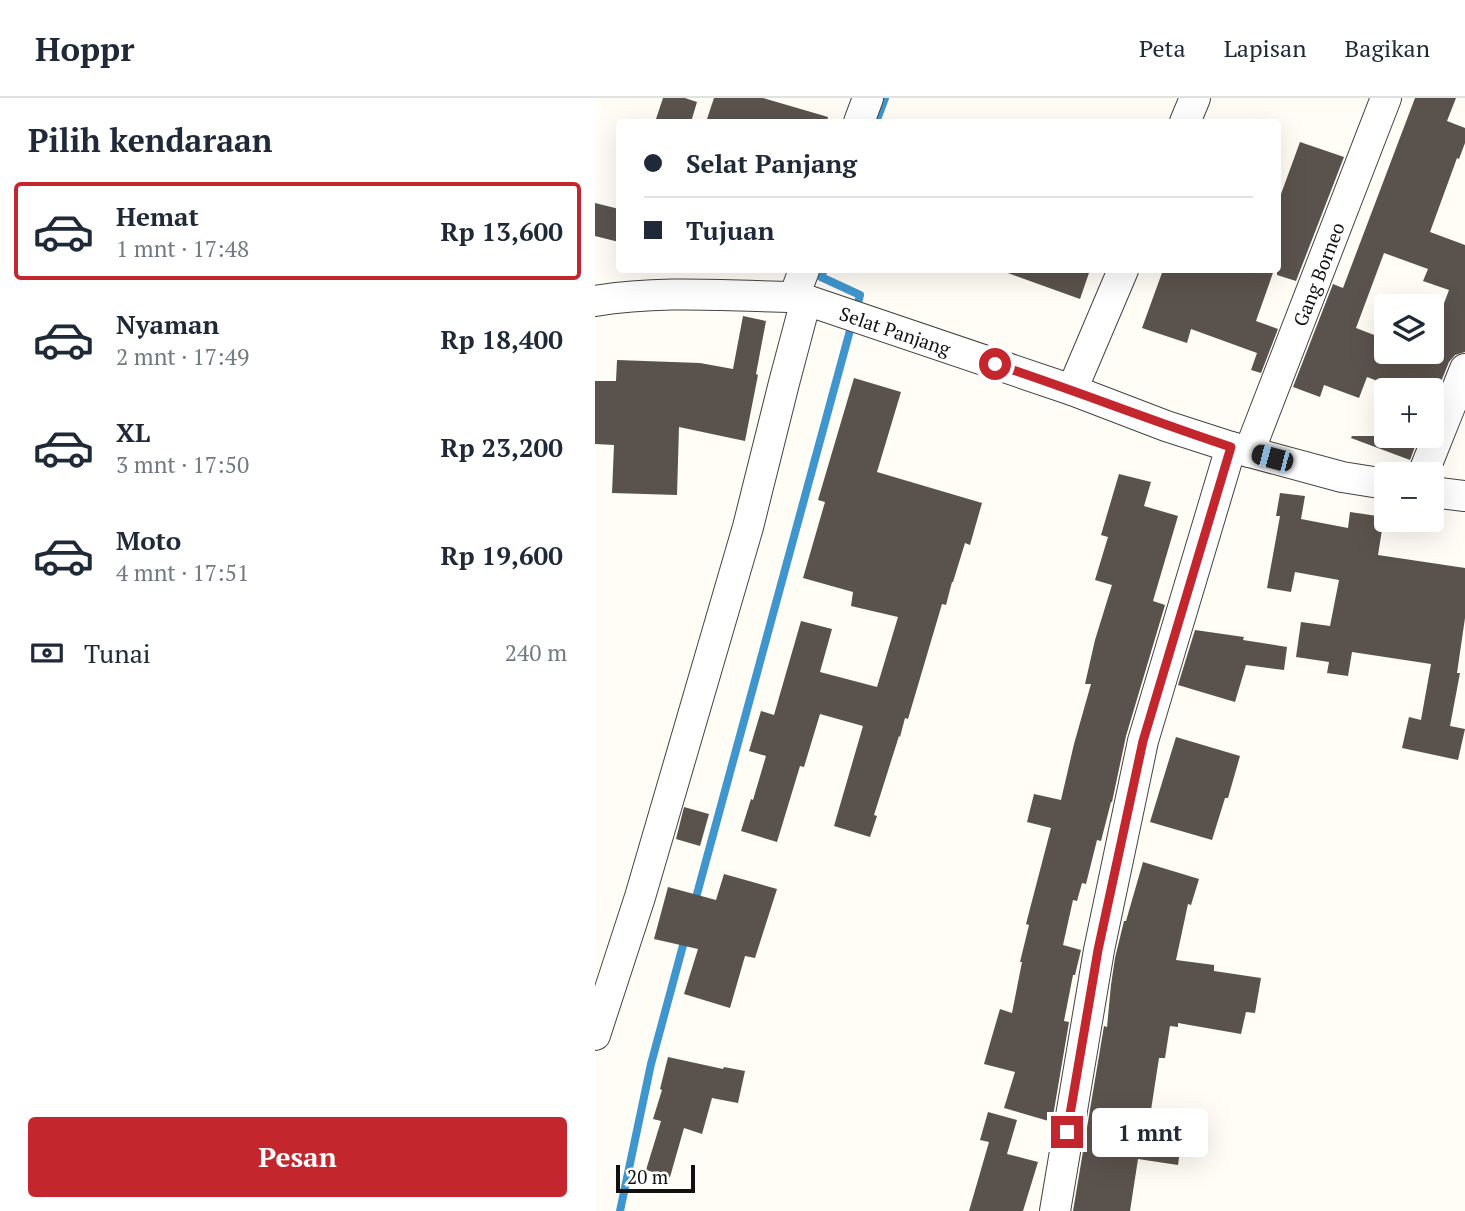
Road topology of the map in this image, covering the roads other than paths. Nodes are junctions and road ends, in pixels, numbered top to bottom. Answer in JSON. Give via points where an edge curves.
{"nodes":[{"id":1,"x":868,"y":98,"type":"edge"},
{"id":2,"x":1195,"y":98,"type":"edge"},
{"id":3,"x":1386,"y":98,"type":"edge"},
{"id":4,"x":860,"y":119,"type":"edge"},
{"id":5,"x":1186,"y":119,"type":"edge"},
{"id":6,"x":804,"y":273,"type":"edge"},
{"id":7,"x":1122,"y":273,"type":"edge"},
{"id":8,"x":800,"y":299,"type":"junction"},
{"id":9,"x":595,"y":301,"type":"edge"},
{"id":10,"x":1465,"y":369,"type":"edge"},
{"id":11,"x":1072,"y":390,"type":"junction"},
{"id":12,"x":1240,"y":449,"type":"junction"},
{"id":13,"x":1428,"y":462,"type":"edge"},
{"id":14,"x":1374,"y":482,"type":"edge"},
{"id":15,"x":1444,"y":494,"type":"edge"},
{"id":16,"x":1465,"y":496,"type":"edge"},
{"id":17,"x":595,"y":1035,"type":"edge"},
{"id":18,"x":1055,"y":1211,"type":"edge"}],
"edges":[{"from":1,"to":4,"type":"street"},
{"from":2,"to":5,"type":"street"},
{"from":3,"to":12,"type":"street","name":"Gang Borneo"},
{"from":6,"to":8,"type":"street"},
{"from":7,"to":11,"type":"street"},
{"from":8,"to":9,"type":"street","name":"Selat Panjang","via":[[668,294]]},
{"from":8,"to":11,"type":"street","name":"Selat Panjang"},
{"from":8,"to":17,"type":"street","via":[[748,527]]},
{"from":10,"to":13,"type":"street"},
{"from":11,"to":12,"type":"street","name":"Selat Panjang"},
{"from":12,"to":14,"type":"street","name":"Selat Panjang"},
{"from":12,"to":18,"type":"street","name":"Gang Borneo","via":[[1143,741],[1098,950]]},
{"from":15,"to":16,"type":"street"}]}
